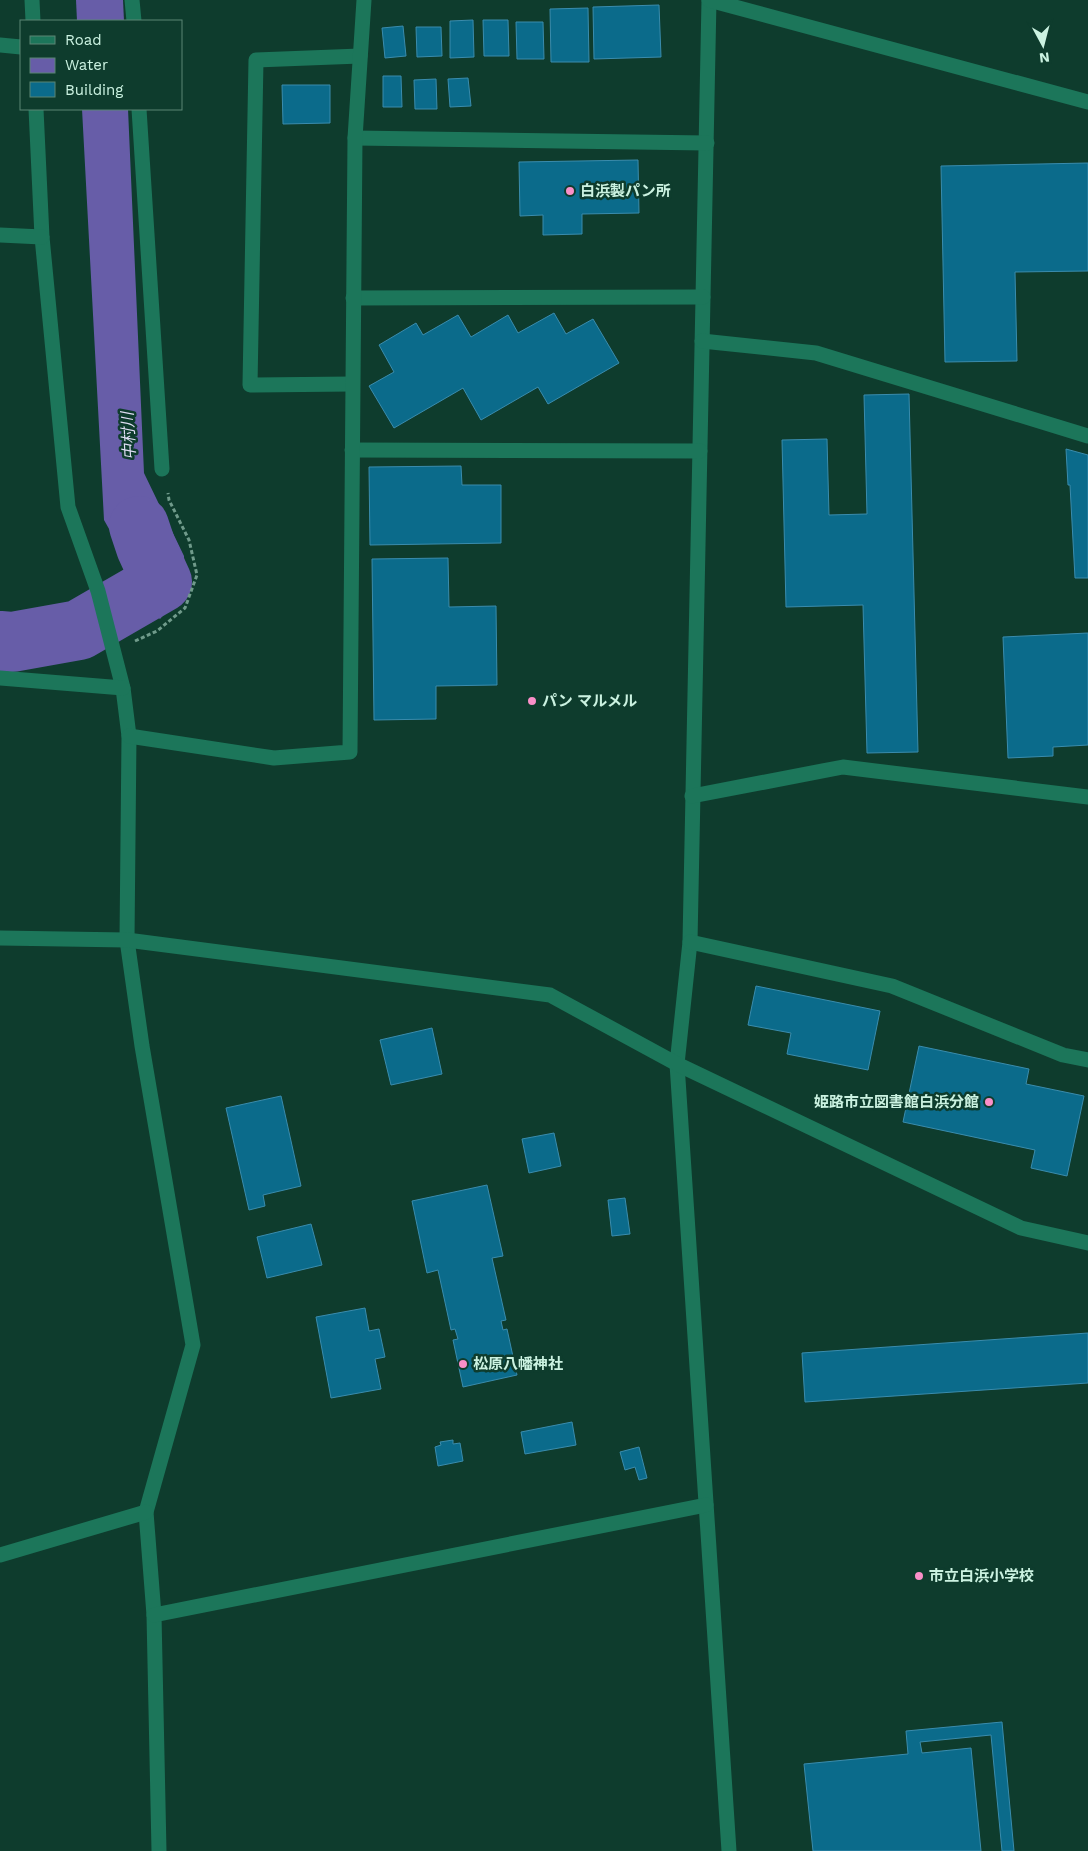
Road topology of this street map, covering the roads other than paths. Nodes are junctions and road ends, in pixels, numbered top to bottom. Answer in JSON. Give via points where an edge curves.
{"nodes":[{"id":1,"x":32,"y":0,"type":"edge"},
{"id":2,"x":132,"y":0,"type":"edge"},
{"id":3,"x":364,"y":0,"type":"edge"},
{"id":4,"x":709,"y":0,"type":"edge"},
{"id":5,"x":33,"y":20,"type":"edge"},
{"id":6,"x":134,"y":20,"type":"edge"},
{"id":7,"x":0,"y":45,"type":"edge"},
{"id":8,"x":20,"y":47,"type":"edge"},
{"id":9,"x":360,"y":56,"type":"junction"},
{"id":10,"x":1088,"y":102,"type":"edge"},
{"id":11,"x":36,"y":110,"type":"edge"},
{"id":12,"x":139,"y":110,"type":"edge"},
{"id":13,"x":355,"y":138,"type":"junction"},
{"id":14,"x":707,"y":143,"type":"junction"},
{"id":15,"x":0,"y":235,"type":"edge"},
{"id":16,"x":42,"y":237,"type":"junction"},
{"id":17,"x":703,"y":297,"type":"junction"},
{"id":18,"x":353,"y":298,"type":"junction"},
{"id":19,"x":702,"y":341,"type":"junction"},
{"id":20,"x":352,"y":384,"type":"junction"},
{"id":21,"x":1088,"y":436,"type":"edge"},
{"id":22,"x":352,"y":450,"type":"junction"},
{"id":23,"x":700,"y":451,"type":"junction"},
{"id":24,"x":162,"y":469,"type":"road end"},
{"id":25,"x":0,"y":678,"type":"edge"},
{"id":26,"x":123,"y":688,"type":"junction"},
{"id":27,"x":129,"y":736,"type":"junction"},
{"id":28,"x":692,"y":796,"type":"junction"},
{"id":29,"x":1088,"y":797,"type":"edge"},
{"id":30,"x":0,"y":938,"type":"edge"},
{"id":31,"x":127,"y":940,"type":"junction"},
{"id":32,"x":690,"y":942,"type":"junction"},
{"id":33,"x":1088,"y":1060,"type":"edge"},
{"id":34,"x":677,"y":1064,"type":"junction"},
{"id":35,"x":1088,"y":1243,"type":"edge"},
{"id":36,"x":706,"y":1505,"type":"junction"},
{"id":37,"x":146,"y":1512,"type":"junction"},
{"id":38,"x":0,"y":1555,"type":"edge"},
{"id":39,"x":154,"y":1615,"type":"junction"},
{"id":40,"x":159,"y":1851,"type":"edge"},
{"id":41,"x":729,"y":1851,"type":"edge"}],
"edges":[{"from":1,"to":5,"type":"street"},
{"from":2,"to":6,"type":"street"},
{"from":3,"to":9,"type":"street"},
{"from":4,"to":10,"type":"street"},
{"from":4,"to":14,"type":"street"},
{"from":7,"to":8,"type":"street"},
{"from":9,"to":13,"type":"street"},
{"from":9,"to":20,"type":"street","via":[[256,60],[255,70],[250,385]]},
{"from":11,"to":16,"type":"street"},
{"from":12,"to":24,"type":"street"},
{"from":13,"to":14,"type":"street"},
{"from":13,"to":18,"type":"street"},
{"from":14,"to":17,"type":"street"},
{"from":15,"to":16,"type":"street"},
{"from":16,"to":26,"type":"street","via":[[68,507],[98,591]]},
{"from":17,"to":18,"type":"street"},
{"from":17,"to":19,"type":"street"},
{"from":18,"to":20,"type":"street"},
{"from":19,"to":21,"type":"street","via":[[816,353]]},
{"from":19,"to":23,"type":"street"},
{"from":20,"to":22,"type":"street"},
{"from":22,"to":23,"type":"street"},
{"from":22,"to":27,"type":"street","via":[[350,752],[274,758]]},
{"from":23,"to":28,"type":"street"},
{"from":25,"to":26,"type":"street"},
{"from":26,"to":27,"type":"street"},
{"from":27,"to":31,"type":"street"},
{"from":28,"to":29,"type":"street","via":[[843,767]]},
{"from":28,"to":32,"type":"street"},
{"from":30,"to":31,"type":"street"},
{"from":31,"to":34,"type":"street","via":[[550,996]]},
{"from":31,"to":37,"type":"street","via":[[192,1345]]},
{"from":32,"to":33,"type":"street","via":[[892,986],[1063,1055]]},
{"from":32,"to":34,"type":"street"},
{"from":34,"to":35,"type":"street","via":[[1021,1228]]},
{"from":34,"to":36,"type":"street"},
{"from":36,"to":39,"type":"street"},
{"from":36,"to":41,"type":"street"},
{"from":37,"to":38,"type":"street"},
{"from":37,"to":39,"type":"street"},
{"from":39,"to":40,"type":"street"}]}
